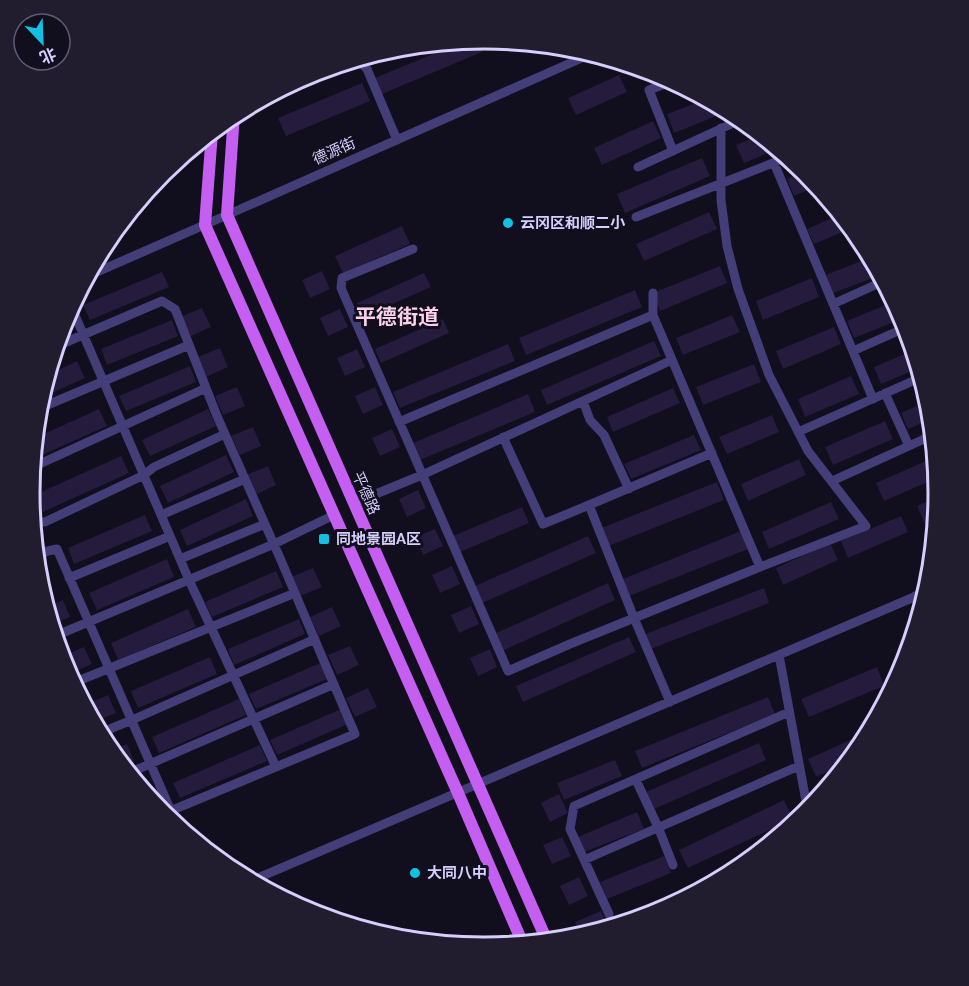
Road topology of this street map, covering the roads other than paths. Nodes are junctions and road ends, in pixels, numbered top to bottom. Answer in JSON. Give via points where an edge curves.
{"nodes":[{"id":1,"x":578,"y":59,"type":"edge"},
{"id":2,"x":364,"y":66,"type":"edge"},
{"id":3,"x":661,"y":86,"type":"edge"},
{"id":4,"x":731,"y":124,"type":"edge"},
{"id":5,"x":233,"y":127,"type":"edge"},
{"id":6,"x":721,"y":128,"type":"junction"},
{"id":7,"x":397,"y":140,"type":"junction"},
{"id":8,"x":211,"y":143,"type":"edge"},
{"id":9,"x":673,"y":151,"type":"junction"},
{"id":10,"x":779,"y":161,"type":"edge"},
{"id":11,"x":774,"y":163,"type":"junction"},
{"id":12,"x":638,"y":167,"type":"dead end"},
{"id":13,"x":721,"y":183,"type":"junction"},
{"id":14,"x":228,"y":215,"type":"junction"},
{"id":15,"x":636,"y":217,"type":"dead end"},
{"id":16,"x":205,"y":225,"type":"junction"},
{"id":17,"x":413,"y":249,"type":"dead end"},
{"id":18,"x":100,"y":271,"type":"edge"},
{"id":19,"x":876,"y":284,"type":"edge"},
{"id":20,"x":653,"y":293,"type":"dead end"},
{"id":21,"x":833,"y":304,"type":"junction"},
{"id":22,"x":653,"y":315,"type":"junction"},
{"id":23,"x":77,"y":318,"type":"edge"},
{"id":24,"x":898,"y":331,"type":"edge"},
{"id":25,"x":83,"y":334,"type":"junction"},
{"id":26,"x":67,"y":341,"type":"edge"},
{"id":27,"x":189,"y":345,"type":"junction"},
{"id":28,"x":853,"y":351,"type":"junction"},
{"id":29,"x":672,"y":360,"type":"junction"},
{"id":30,"x":913,"y":380,"type":"edge"},
{"id":31,"x":103,"y":381,"type":"junction"},
{"id":32,"x":206,"y":388,"type":"junction"},
{"id":33,"x":885,"y":393,"type":"junction"},
{"id":34,"x":873,"y":399,"type":"junction"},
{"id":35,"x":583,"y":401,"type":"junction"},
{"id":36,"x":49,"y":404,"type":"edge"},
{"id":37,"x":399,"y":422,"type":"junction"},
{"id":38,"x":123,"y":427,"type":"junction"},
{"id":39,"x":798,"y":432,"type":"junction"},
{"id":40,"x":225,"y":434,"type":"junction"},
{"id":41,"x":503,"y":437,"type":"junction"},
{"id":42,"x":925,"y":439,"type":"edge"},
{"id":43,"x":909,"y":446,"type":"junction"},
{"id":44,"x":712,"y":453,"type":"junction"},
{"id":45,"x":41,"y":463,"type":"edge"},
{"id":46,"x":144,"y":475,"type":"junction"},
{"id":47,"x":422,"y":475,"type":"junction"},
{"id":48,"x":245,"y":479,"type":"junction"},
{"id":49,"x":832,"y":481,"type":"junction"},
{"id":50,"x":629,"y":489,"type":"junction"},
{"id":51,"x":354,"y":503,"type":"junction"},
{"id":52,"x":589,"y":505,"type":"junction"},
{"id":53,"x":161,"y":515,"type":"junction"},
{"id":54,"x":334,"y":515,"type":"junction"},
{"id":55,"x":41,"y":522,"type":"edge"},
{"id":56,"x":265,"y":524,"type":"junction"},
{"id":57,"x":170,"y":536,"type":"junction"},
{"id":58,"x":274,"y":544,"type":"junction"},
{"id":59,"x":44,"y":553,"type":"edge"},
{"id":60,"x":180,"y":560,"type":"junction"},
{"id":61,"x":760,"y":567,"type":"junction"},
{"id":62,"x":69,"y":578,"type":"junction"},
{"id":63,"x":189,"y":580,"type":"junction"},
{"id":64,"x":295,"y":593,"type":"junction"},
{"id":65,"x":915,"y":596,"type":"edge"},
{"id":66,"x":634,"y":618,"type":"junction"},
{"id":67,"x":89,"y":622,"type":"junction"},
{"id":68,"x":212,"y":628,"type":"junction"},
{"id":69,"x":63,"y":633,"type":"edge"},
{"id":70,"x":315,"y":639,"type":"junction"},
{"id":71,"x":780,"y":655,"type":"junction"},
{"id":72,"x":109,"y":668,"type":"junction"},
{"id":73,"x":234,"y":675,"type":"junction"},
{"id":74,"x":82,"y":679,"type":"edge"},
{"id":75,"x":334,"y":684,"type":"junction"},
{"id":76,"x":670,"y":702,"type":"junction"},
{"id":77,"x":789,"y":712,"type":"junction"},
{"id":78,"x":255,"y":718,"type":"junction"},
{"id":79,"x":132,"y":720,"type":"junction"},
{"id":80,"x":109,"y":729,"type":"edge"},
{"id":81,"x":151,"y":764,"type":"junction"},
{"id":82,"x":799,"y":766,"type":"junction"},
{"id":83,"x":276,"y":767,"type":"junction"},
{"id":84,"x":137,"y":770,"type":"edge"},
{"id":85,"x":636,"y":780,"type":"junction"},
{"id":86,"x":478,"y":785,"type":"junction"},
{"id":87,"x":458,"y":793,"type":"junction"},
{"id":88,"x":162,"y":797,"type":"edge"},
{"id":89,"x":805,"y":799,"type":"edge"},
{"id":90,"x":174,"y":810,"type":"edge"},
{"id":91,"x":658,"y":827,"type":"junction"},
{"id":92,"x":584,"y":860,"type":"junction"},
{"id":93,"x":673,"y":865,"type":"dead end"},
{"id":94,"x":260,"y":877,"type":"edge"},
{"id":95,"x":609,"y":914,"type":"dead end"},
{"id":96,"x":543,"y":933,"type":"edge"},
{"id":97,"x":519,"y":935,"type":"edge"}],
"edges":[{"from":1,"to":7,"type":"street","name":"德源街"},
{"from":2,"to":7,"type":"street"},
{"from":3,"to":9,"type":"street","via":[[650,90]]},
{"from":4,"to":6,"type":"street"},
{"from":5,"to":14,"type":"main road","name":"平德路"},
{"from":6,"to":9,"type":"street"},
{"from":6,"to":13,"type":"street"},
{"from":7,"to":14,"type":"street","name":"德源街"},
{"from":8,"to":16,"type":"main road"},
{"from":9,"to":12,"type":"street"},
{"from":10,"to":11,"type":"street"},
{"from":11,"to":13,"type":"street"},
{"from":11,"to":21,"type":"street"},
{"from":13,"to":15,"type":"street"},
{"from":13,"to":39,"type":"street","via":[[727,246],[738,289],[769,375]]},
{"from":14,"to":16,"type":"street","name":"德源街"},
{"from":14,"to":51,"type":"main road","name":"平德路"},
{"from":16,"to":18,"type":"street","name":"德源街"},
{"from":16,"to":54,"type":"main road"},
{"from":17,"to":37,"type":"street","via":[[342,278],[341,288]]},
{"from":19,"to":21,"type":"street"},
{"from":20,"to":22,"type":"street"},
{"from":21,"to":28,"type":"street"},
{"from":22,"to":29,"type":"street"},
{"from":22,"to":37,"type":"street"},
{"from":23,"to":25,"type":"street"},
{"from":24,"to":28,"type":"street"},
{"from":25,"to":26,"type":"street"},
{"from":25,"to":27,"type":"street","via":[[162,301],[175,309]]},
{"from":25,"to":31,"type":"street"},
{"from":27,"to":31,"type":"street"},
{"from":27,"to":32,"type":"street"},
{"from":28,"to":34,"type":"street"},
{"from":29,"to":35,"type":"street"},
{"from":29,"to":44,"type":"street"},
{"from":30,"to":33,"type":"street"},
{"from":31,"to":36,"type":"street"},
{"from":31,"to":38,"type":"street"},
{"from":32,"to":38,"type":"street"},
{"from":32,"to":40,"type":"street"},
{"from":33,"to":34,"type":"street"},
{"from":33,"to":43,"type":"street"},
{"from":34,"to":39,"type":"street"},
{"from":35,"to":41,"type":"street"},
{"from":35,"to":50,"type":"street"},
{"from":37,"to":47,"type":"street"},
{"from":38,"to":45,"type":"street"},
{"from":38,"to":46,"type":"street"},
{"from":39,"to":49,"type":"street"},
{"from":40,"to":46,"type":"street"},
{"from":40,"to":48,"type":"street"},
{"from":41,"to":47,"type":"street"},
{"from":41,"to":52,"type":"street","via":[[543,524]]},
{"from":42,"to":43,"type":"street"},
{"from":43,"to":49,"type":"street"},
{"from":44,"to":50,"type":"street"},
{"from":44,"to":61,"type":"street"},
{"from":46,"to":53,"type":"street"},
{"from":46,"to":55,"type":"street"},
{"from":47,"to":51,"type":"street"},
{"from":47,"to":66,"type":"street","via":[[508,671]]},
{"from":48,"to":53,"type":"street"},
{"from":48,"to":56,"type":"street"},
{"from":49,"to":61,"type":"street","via":[[866,526]]},
{"from":50,"to":52,"type":"street"},
{"from":51,"to":86,"type":"main road","name":"平德路"},
{"from":52,"to":66,"type":"street"},
{"from":53,"to":57,"type":"street"},
{"from":54,"to":58,"type":"street"},
{"from":54,"to":87,"type":"main road"},
{"from":56,"to":58,"type":"street"},
{"from":56,"to":60,"type":"street"},
{"from":57,"to":60,"type":"street"},
{"from":57,"to":62,"type":"street"},
{"from":58,"to":63,"type":"street"},
{"from":58,"to":64,"type":"street"},
{"from":59,"to":62,"type":"street","via":[[57,549]]},
{"from":60,"to":63,"type":"street"},
{"from":61,"to":66,"type":"street"},
{"from":62,"to":67,"type":"street"},
{"from":63,"to":67,"type":"street"},
{"from":63,"to":68,"type":"street"},
{"from":64,"to":68,"type":"street"},
{"from":64,"to":70,"type":"street"},
{"from":65,"to":71,"type":"street"},
{"from":66,"to":76,"type":"street"},
{"from":67,"to":69,"type":"street"},
{"from":67,"to":72,"type":"street"},
{"from":68,"to":72,"type":"street"},
{"from":68,"to":73,"type":"street"},
{"from":70,"to":73,"type":"street"},
{"from":70,"to":75,"type":"street"},
{"from":71,"to":76,"type":"street"},
{"from":71,"to":77,"type":"street"},
{"from":72,"to":74,"type":"street"},
{"from":72,"to":79,"type":"street"},
{"from":73,"to":78,"type":"street"},
{"from":73,"to":79,"type":"street"},
{"from":75,"to":78,"type":"street"},
{"from":75,"to":83,"type":"street","via":[[355,734]]},
{"from":76,"to":86,"type":"street"},
{"from":77,"to":82,"type":"street"},
{"from":77,"to":85,"type":"street"},
{"from":78,"to":81,"type":"street"},
{"from":78,"to":83,"type":"street"},
{"from":79,"to":80,"type":"street"},
{"from":79,"to":81,"type":"street"},
{"from":81,"to":84,"type":"street"},
{"from":81,"to":88,"type":"street"},
{"from":82,"to":89,"type":"street"},
{"from":82,"to":91,"type":"street"},
{"from":83,"to":90,"type":"street"},
{"from":85,"to":91,"type":"street"},
{"from":85,"to":92,"type":"street","via":[[574,806],[570,830]]},
{"from":86,"to":87,"type":"street"},
{"from":86,"to":96,"type":"main road","name":"平德路"},
{"from":87,"to":94,"type":"street"},
{"from":87,"to":97,"type":"main road"},
{"from":91,"to":92,"type":"street"},
{"from":91,"to":93,"type":"street"},
{"from":92,"to":95,"type":"street"}]}
